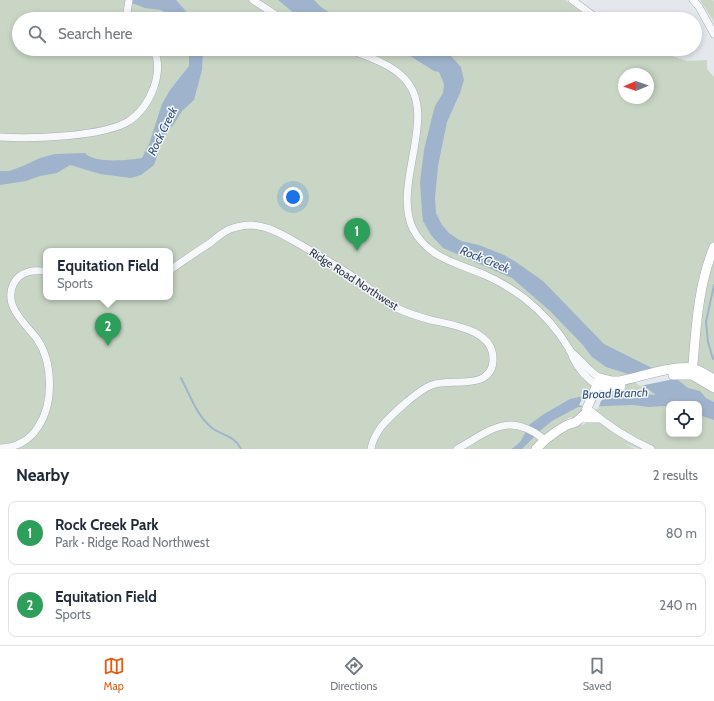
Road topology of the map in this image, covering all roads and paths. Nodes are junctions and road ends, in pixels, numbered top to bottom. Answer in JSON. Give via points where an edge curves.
{"nodes":[{"id":1,"x":129,"y":0,"type":"edge"},
{"id":2,"x":253,"y":0,"type":"edge"},
{"id":3,"x":572,"y":0,"type":"edge"},
{"id":4,"x":693,"y":0,"type":"edge"},
{"id":5,"x":127,"y":12,"type":"edge"},
{"id":6,"x":271,"y":12,"type":"edge"},
{"id":7,"x":588,"y":12,"type":"edge"},
{"id":8,"x":702,"y":12,"type":"edge"},
{"id":9,"x":702,"y":12,"type":"edge"},
{"id":10,"x":714,"y":34,"type":"edge"},
{"id":11,"x":156,"y":56,"type":"edge"},
{"id":12,"x":366,"y":56,"type":"edge"},
{"id":13,"x":0,"y":137,"type":"edge"},
{"id":14,"x":714,"y":247,"type":"edge"},
{"id":15,"x":173,"y":268,"type":"edge"},
{"id":16,"x":43,"y":271,"type":"edge"},
{"id":17,"x":692,"y":372,"type":"junction"},
{"id":18,"x":714,"y":380,"type":"edge"},
{"id":19,"x":599,"y":381,"type":"junction"},
{"id":20,"x":714,"y":388,"type":"edge"},
{"id":21,"x":588,"y":408,"type":"junction"},
{"id":22,"x":581,"y":418,"type":"junction"},
{"id":23,"x":598,"y":418,"type":"junction"},
{"id":24,"x":566,"y":425,"type":"junction"},
{"id":25,"x":542,"y":437,"type":"junction"},
{"id":26,"x":0,"y":448,"type":"edge"},
{"id":27,"x":370,"y":449,"type":"edge"},
{"id":28,"x":457,"y":449,"type":"edge"},
{"id":29,"x":536,"y":449,"type":"edge"},
{"id":30,"x":651,"y":449,"type":"edge"}],
"edges":[{"from":1,"to":5,"type":"street"},
{"from":2,"to":6,"type":"street"},
{"from":3,"to":7,"type":"street"},
{"from":4,"to":8,"type":"street"},
{"from":9,"to":10,"type":"street"},
{"from":11,"to":13,"type":"street","via":[[158,67],[154,88],[142,109],[128,122],[112,128],[75,135]]},
{"from":12,"to":19,"type":"street","via":[[398,73],[407,81],[414,96],[417,111],[416,128],[407,200],[410,220],[420,239],[432,252],[444,259],[492,278],[519,294],[545,317],[570,351],[577,355]]},
{"from":14,"to":17,"type":"main road","via":[[700,295]]},
{"from":15,"to":27,"type":"street","name":"Ridge Road Northwest","via":[[230,229],[245,226],[264,227],[280,233],[338,267],[399,309],[467,329],[484,339],[493,354],[492,366],[486,376],[477,381],[444,382],[425,388],[385,423]]},
{"from":16,"to":26,"type":"street","via":[[32,271],[22,275],[13,284],[10,297],[14,308],[37,339],[45,356],[49,382],[47,407],[41,423],[30,437],[17,445]]},
{"from":17,"to":18,"type":"main road","via":[[702,372]]},
{"from":17,"to":19,"type":"main road","via":[[673,372],[619,384]]},
{"from":17,"to":20,"type":"main road"},
{"from":19,"to":21,"type":"main road"},
{"from":21,"to":22,"type":"main road"},
{"from":21,"to":23,"type":"street"},
{"from":21,"to":24,"type":"main road","via":[[582,410]]},
{"from":22,"to":23,"type":"main road"},
{"from":22,"to":24,"type":"main road"},
{"from":23,"to":30,"type":"street","via":[[632,441]]},
{"from":24,"to":25,"type":"main road"},
{"from":25,"to":28,"type":"street","via":[[527,428],[515,425],[496,428]]},
{"from":25,"to":29,"type":"main road"}]}
